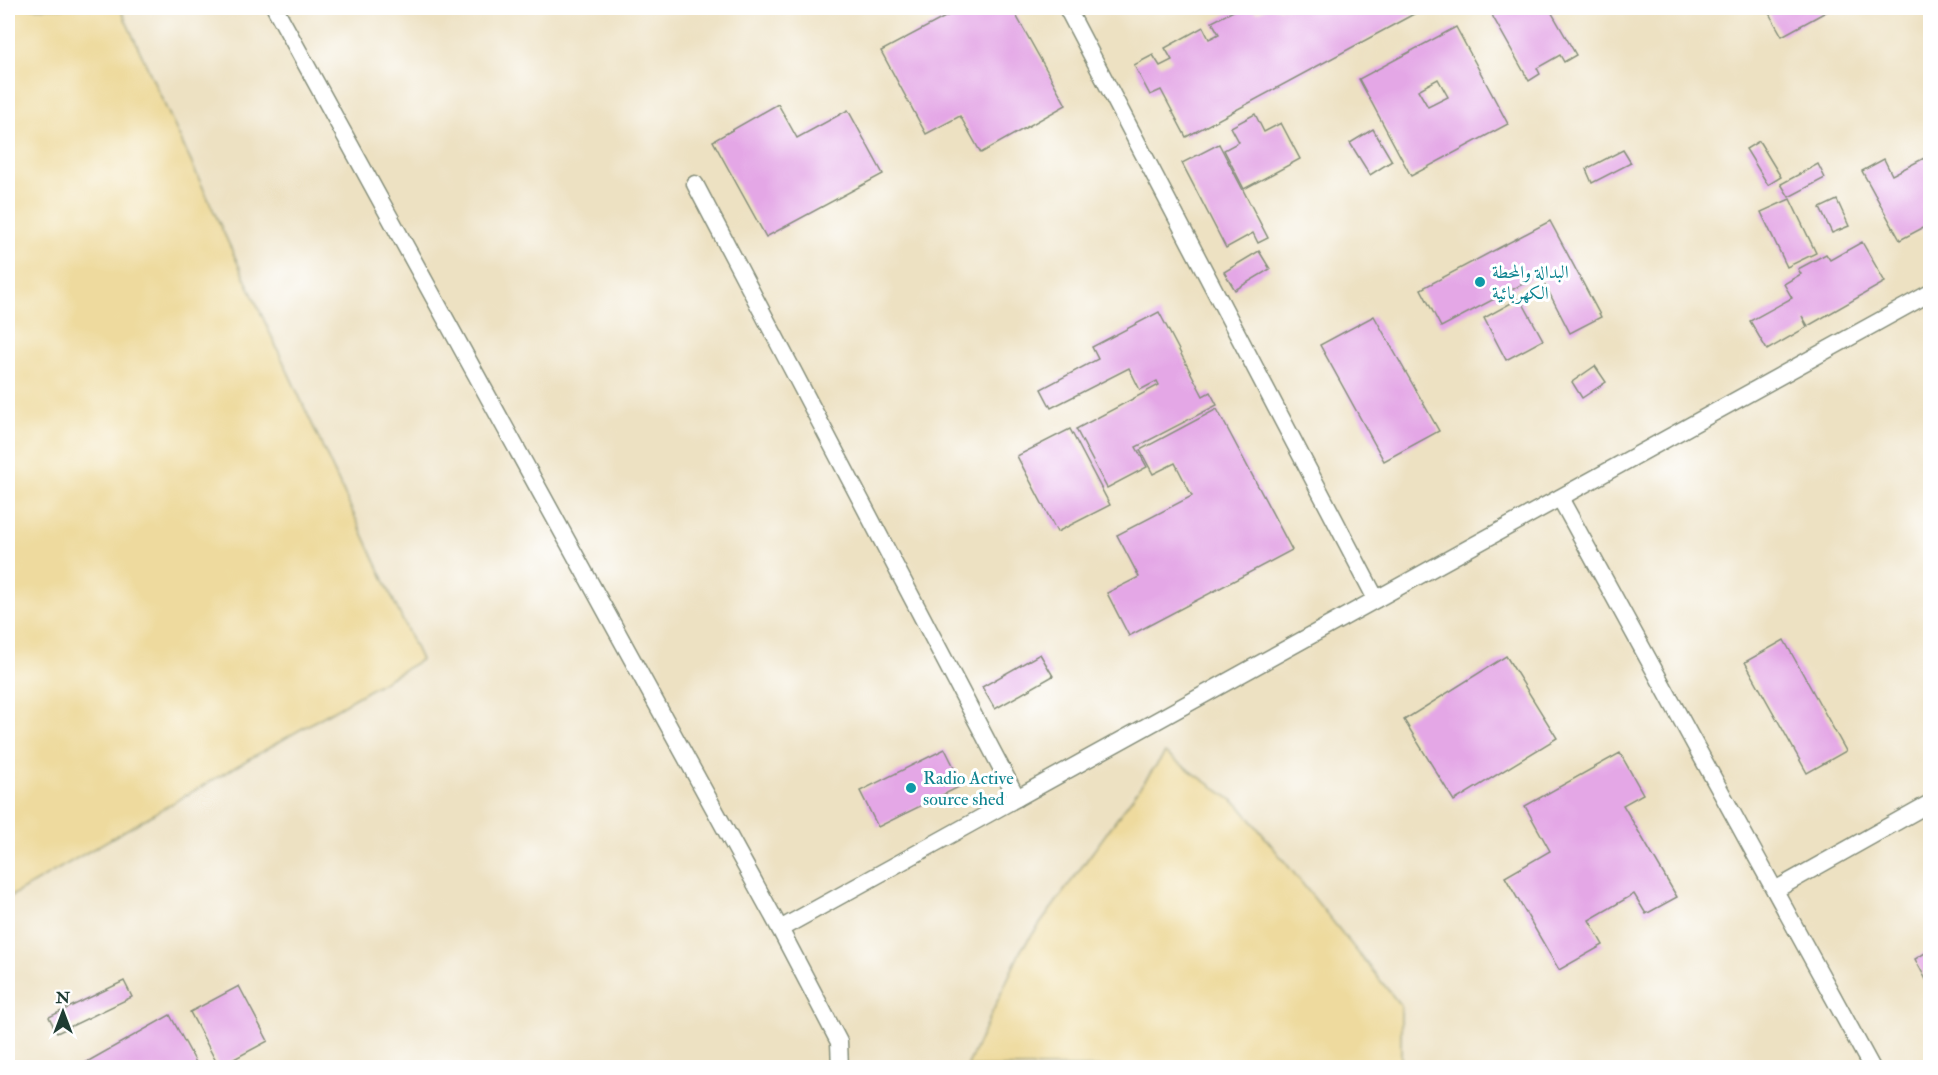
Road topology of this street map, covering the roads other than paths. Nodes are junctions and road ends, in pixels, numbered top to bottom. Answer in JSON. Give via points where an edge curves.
{"nodes":[{"id":1,"x":275,"y":8,"type":"edge"},
{"id":2,"x":1067,"y":8,"type":"edge"},
{"id":3,"x":695,"y":184,"type":"dead end"},
{"id":4,"x":1930,"y":293,"type":"edge"},
{"id":5,"x":1560,"y":498,"type":"junction"},
{"id":6,"x":1376,"y":599,"type":"junction"},
{"id":7,"x":1017,"y":798,"type":"junction"},
{"id":8,"x":1930,"y":803,"type":"edge"},
{"id":9,"x":1775,"y":890,"type":"junction"},
{"id":10,"x":780,"y":929,"type":"junction"},
{"id":11,"x":840,"y":1068,"type":"edge"},
{"id":12,"x":1872,"y":1068,"type":"edge"}],
"edges":[{"from":1,"to":10,"type":"lane"},
{"from":2,"to":6,"type":"lane"},
{"from":3,"to":7,"type":"lane"},
{"from":4,"to":5,"type":"lane"},
{"from":5,"to":6,"type":"lane"},
{"from":5,"to":9,"type":"lane"},
{"from":6,"to":7,"type":"lane"},
{"from":7,"to":10,"type":"lane"},
{"from":8,"to":9,"type":"lane"},
{"from":9,"to":12,"type":"lane"},
{"from":10,"to":11,"type":"lane","via":[[838,1041]]}]}
